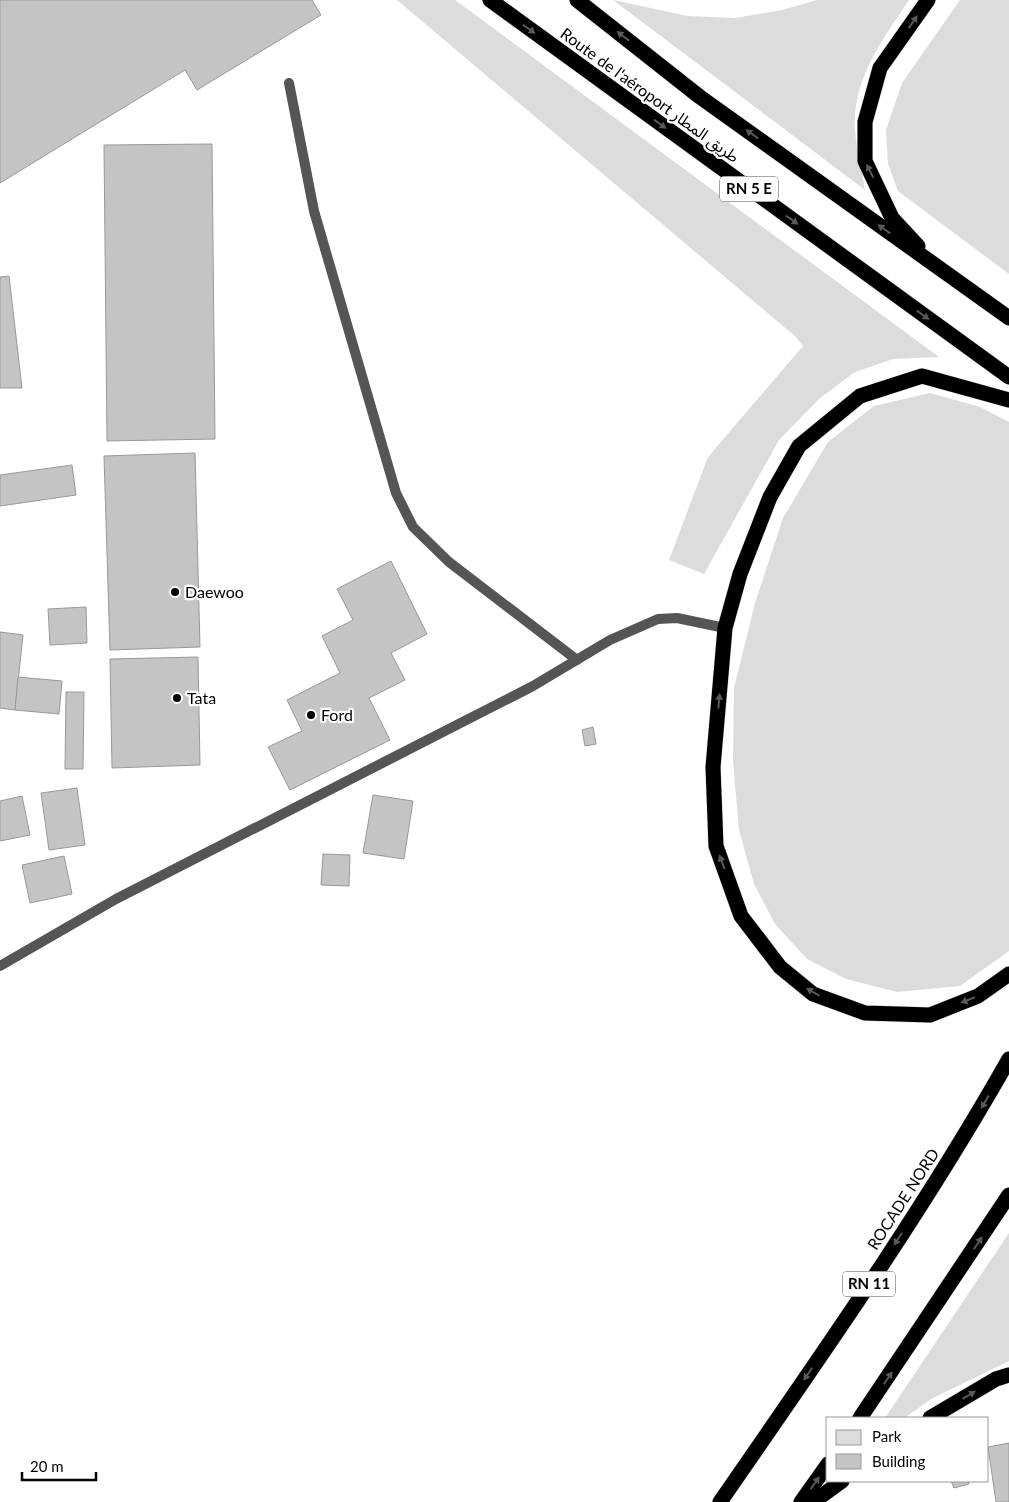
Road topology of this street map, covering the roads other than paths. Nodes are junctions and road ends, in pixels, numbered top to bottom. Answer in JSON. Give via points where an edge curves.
{"nodes":[{"id":1,"x":490,"y":0,"type":"edge"},
{"id":2,"x":577,"y":0,"type":"edge"},
{"id":3,"x":928,"y":0,"type":"edge"},
{"id":4,"x":289,"y":83,"type":"dead end"},
{"id":5,"x":937,"y":267,"type":"junction"},
{"id":6,"x":1009,"y":318,"type":"edge"},
{"id":7,"x":1009,"y":377,"type":"edge"},
{"id":8,"x":1009,"y":400,"type":"edge"},
{"id":9,"x":724,"y":628,"type":"junction"},
{"id":10,"x":577,"y":660,"type":"junction"},
{"id":11,"x":0,"y":966,"type":"edge"},
{"id":12,"x":1009,"y":974,"type":"edge"},
{"id":13,"x":1009,"y":1059,"type":"edge"},
{"id":14,"x":1009,"y":1195,"type":"edge"},
{"id":15,"x":1009,"y":1376,"type":"edge"},
{"id":16,"x":861,"y":1417,"type":"edge"},
{"id":17,"x":932,"y":1417,"type":"edge"},
{"id":18,"x":826,"y":1467,"type":"edge"},
{"id":19,"x":841,"y":1482,"type":"edge"},
{"id":20,"x":720,"y":1502,"type":"edge"},
{"id":21,"x":801,"y":1502,"type":"edge"},
{"id":22,"x":813,"y":1502,"type":"edge"}],
"edges":[{"from":1,"to":7,"type":"highway","name":"Route de l'aéroport طريق المطار","number":"RN 5 E","one_way":true},
{"from":5,"to":2,"type":"highway","name":"Route de l'aéroport طريق المطار","number":"RN 5 E","one_way":true,"via":[[700,97]]},
{"from":5,"to":3,"type":"highway","one_way":true,"via":[[892,218],[865,161],[865,122],[880,68]]},
{"from":4,"to":10,"type":"lane","via":[[314,211],[400,502],[414,527],[449,562]]},
{"from":5,"to":6,"type":"highway","name":"Route de l'aéroport طريق المطار","number":"RN 5 E"},
{"from":8,"to":9,"type":"highway","via":[[922,376],[860,396],[798,446],[770,497],[740,574]]},
{"from":9,"to":10,"type":"lane","via":[[677,618],[658,619],[610,640]]},
{"from":12,"to":9,"type":"highway","one_way":true,"via":[[978,996],[930,1015],[884,1014],[865,1013],[813,994],[780,968],[741,916],[716,846],[713,767]]},
{"from":10,"to":11,"type":"lane","via":[[533,686],[116,899]]},
{"from":13,"to":20,"type":"highway","name":"ROCADE NORD","number":"RN 11","one_way":true,"via":[[976,1118],[898,1240]]},
{"from":16,"to":14,"type":"highway","one_way":true},
{"from":17,"to":15,"type":"highway","one_way":true,"via":[[996,1379]]},
{"from":21,"to":18,"type":"highway","one_way":true},
{"from":19,"to":22,"type":"highway"}]}
